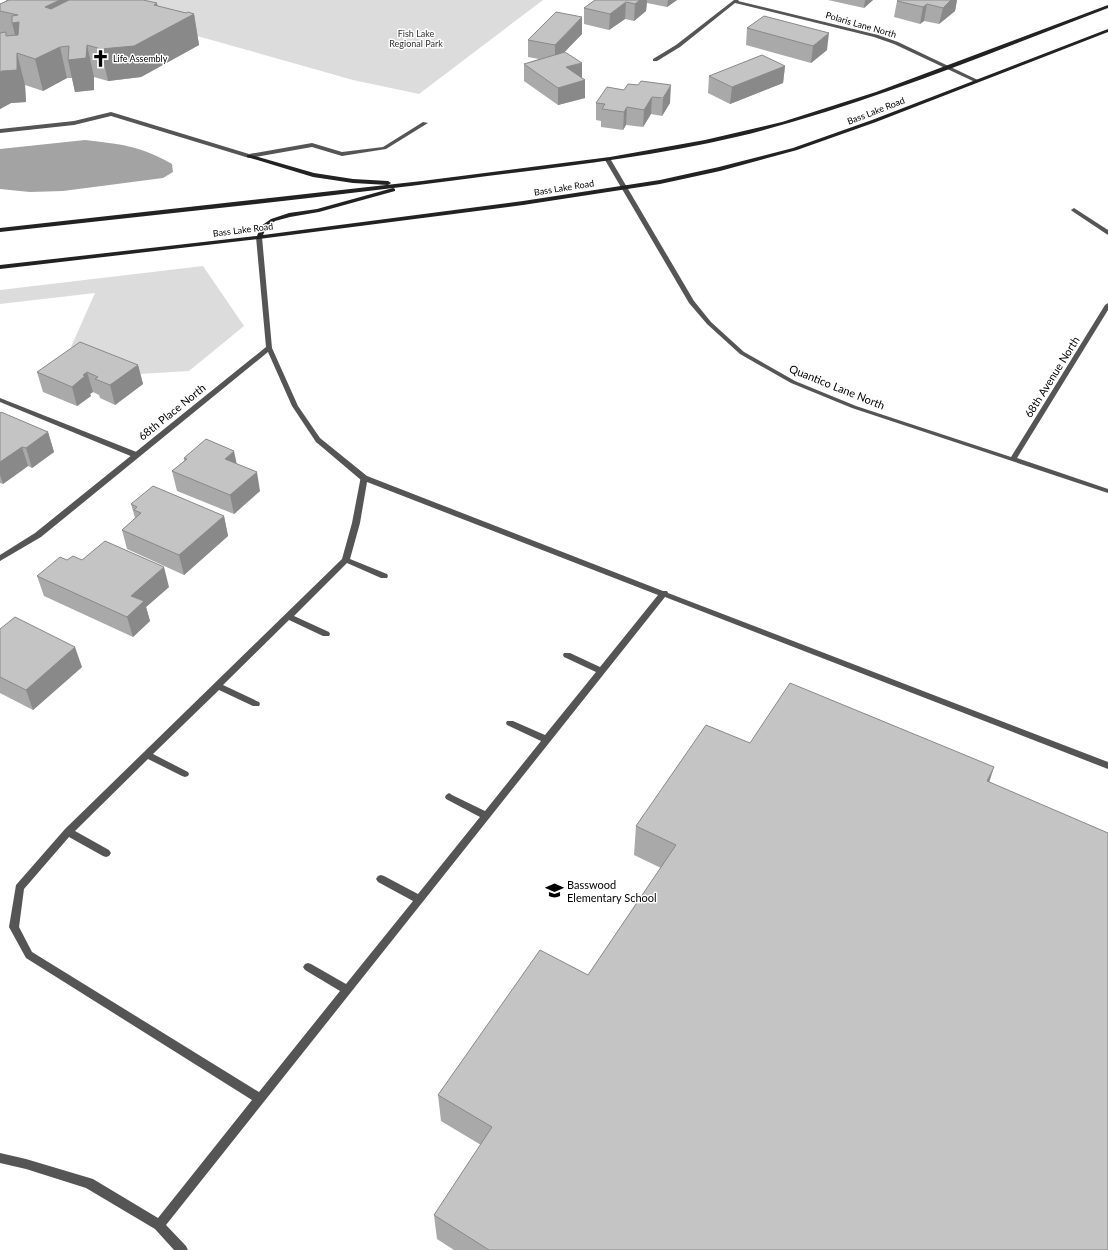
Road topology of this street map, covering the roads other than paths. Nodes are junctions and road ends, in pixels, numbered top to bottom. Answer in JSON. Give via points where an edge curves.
{"nodes":[{"id":1,"x":736,"y":1,"type":"edge"},
{"id":2,"x":1108,"y":6,"type":"edge"},
{"id":3,"x":1108,"y":30,"type":"edge"},
{"id":4,"x":655,"y":60,"type":"dead end"},
{"id":5,"x":947,"y":67,"type":"junction"},
{"id":6,"x":977,"y":81,"type":"junction"},
{"id":7,"x":425,"y":123,"type":"dead end"},
{"id":8,"x":0,"y":131,"type":"edge"},
{"id":9,"x":249,"y":156,"type":"junction"},
{"id":10,"x":608,"y":160,"type":"junction"},
{"id":11,"x":417,"y":184,"type":"junction"},
{"id":12,"x":624,"y":188,"type":"junction"},
{"id":13,"x":1074,"y":210,"type":"dead end"},
{"id":14,"x":45,"y":225,"type":"junction"},
{"id":15,"x":0,"y":226,"type":"edge"},
{"id":16,"x":0,"y":230,"type":"edge"},
{"id":17,"x":1108,"y":233,"type":"edge"},
{"id":18,"x":259,"y":237,"type":"junction"},
{"id":19,"x":0,"y":267,"type":"edge"},
{"id":20,"x":1108,"y":305,"type":"edge"},
{"id":21,"x":269,"y":348,"type":"junction"},
{"id":22,"x":0,"y":400,"type":"edge"},
{"id":23,"x":136,"y":455,"type":"junction"},
{"id":24,"x":1013,"y":459,"type":"junction"},
{"id":25,"x":364,"y":478,"type":"junction"},
{"id":26,"x":1108,"y":491,"type":"edge"},
{"id":27,"x":0,"y":558,"type":"edge"},
{"id":28,"x":346,"y":560,"type":"junction"},
{"id":29,"x":384,"y":576,"type":"dead end"},
{"id":30,"x":664,"y":593,"type":"junction"},
{"id":31,"x":289,"y":617,"type":"junction"},
{"id":32,"x":326,"y":634,"type":"dead end"},
{"id":33,"x":566,"y":655,"type":"dead end"},
{"id":34,"x":602,"y":671,"type":"junction"},
{"id":35,"x":218,"y":686,"type":"junction"},
{"id":36,"x":256,"y":704,"type":"dead end"},
{"id":37,"x":510,"y":723,"type":"dead end"},
{"id":38,"x":547,"y":740,"type":"junction"},
{"id":39,"x":148,"y":755,"type":"junction"},
{"id":40,"x":1108,"y":766,"type":"edge"},
{"id":41,"x":185,"y":774,"type":"dead end"},
{"id":42,"x":449,"y":797,"type":"dead end"},
{"id":43,"x":487,"y":816,"type":"junction"},
{"id":44,"x":68,"y":832,"type":"junction"},
{"id":45,"x":106,"y":853,"type":"dead end"},
{"id":46,"x":381,"y":879,"type":"dead end"},
{"id":47,"x":420,"y":900,"type":"junction"},
{"id":48,"x":308,"y":967,"type":"dead end"},
{"id":49,"x":347,"y":990,"type":"junction"},
{"id":50,"x":260,"y":1098,"type":"junction"},
{"id":51,"x":0,"y":1158,"type":"edge"},
{"id":52,"x":159,"y":1225,"type":"junction"},
{"id":53,"x":182,"y":1250,"type":"edge"}],
"edges":[{"from":1,"to":4,"type":"street","via":[[678,46]]},
{"from":1,"to":5,"type":"street","name":"Polaris Lane North","via":[[876,36]]},
{"from":2,"to":5,"type":"main road","name":"Bass Lake Road"},
{"from":3,"to":6,"type":"main road","name":"Bass Lake Road"},
{"from":5,"to":6,"type":"street","name":"Polaris Lane North"},
{"from":5,"to":10,"type":"main road","name":"Bass Lake Road","via":[[838,107],[788,122],[685,147]]},
{"from":6,"to":12,"type":"main road","name":"Bass Lake Road","via":[[795,149],[720,169]]},
{"from":7,"to":9,"type":"street","via":[[384,148],[342,154],[312,145]]},
{"from":8,"to":9,"type":"street","via":[[74,123],[111,114]]},
{"from":9,"to":11,"type":"main road","via":[[312,175],[353,181]]},
{"from":10,"to":11,"type":"main road","name":"Bass Lake Road"},
{"from":10,"to":12,"type":"street","name":"Quantico Lane North"},
{"from":11,"to":14,"type":"main road","name":"Bass Lake Road"},
{"from":11,"to":18,"type":"main road","via":[[273,220],[263,227]]},
{"from":12,"to":18,"type":"main road","name":"Bass Lake Road"},
{"from":12,"to":24,"type":"street","name":"Quantico Lane North","via":[[691,302],[709,323],[742,353],[793,382],[854,406]]},
{"from":13,"to":17,"type":"street"},
{"from":14,"to":15,"type":"main road"},
{"from":14,"to":16,"type":"main road","name":"Bass Lake Road"},
{"from":18,"to":19,"type":"main road","name":"Bass Lake Road"},
{"from":18,"to":21,"type":"street"},
{"from":20,"to":24,"type":"street","name":"68th Avenue North"},
{"from":21,"to":23,"type":"street","name":"68th Place North"},
{"from":21,"to":25,"type":"street","via":[[295,406],[318,440]]},
{"from":22,"to":23,"type":"street"},
{"from":23,"to":27,"type":"street","name":"68th Place North","via":[[38,534]]},
{"from":24,"to":26,"type":"street","name":"Quantico Lane North"},
{"from":25,"to":28,"type":"street"},
{"from":25,"to":30,"type":"street"},
{"from":28,"to":29,"type":"street"},
{"from":28,"to":31,"type":"street"},
{"from":30,"to":34,"type":"street"},
{"from":30,"to":40,"type":"street"},
{"from":31,"to":32,"type":"street"},
{"from":31,"to":35,"type":"street"},
{"from":33,"to":34,"type":"street"},
{"from":34,"to":38,"type":"street"},
{"from":35,"to":36,"type":"street"},
{"from":35,"to":39,"type":"street"},
{"from":37,"to":38,"type":"street"},
{"from":38,"to":43,"type":"street"},
{"from":39,"to":41,"type":"street"},
{"from":39,"to":44,"type":"street"},
{"from":42,"to":43,"type":"street"},
{"from":43,"to":47,"type":"street"},
{"from":44,"to":45,"type":"street"},
{"from":44,"to":50,"type":"street","via":[[19,888],[14,928],[29,955]]},
{"from":46,"to":47,"type":"street"},
{"from":47,"to":49,"type":"street"},
{"from":48,"to":49,"type":"street"},
{"from":49,"to":50,"type":"street"},
{"from":50,"to":52,"type":"street"},
{"from":51,"to":52,"type":"street","via":[[89,1183]]},
{"from":52,"to":53,"type":"street"}]}
